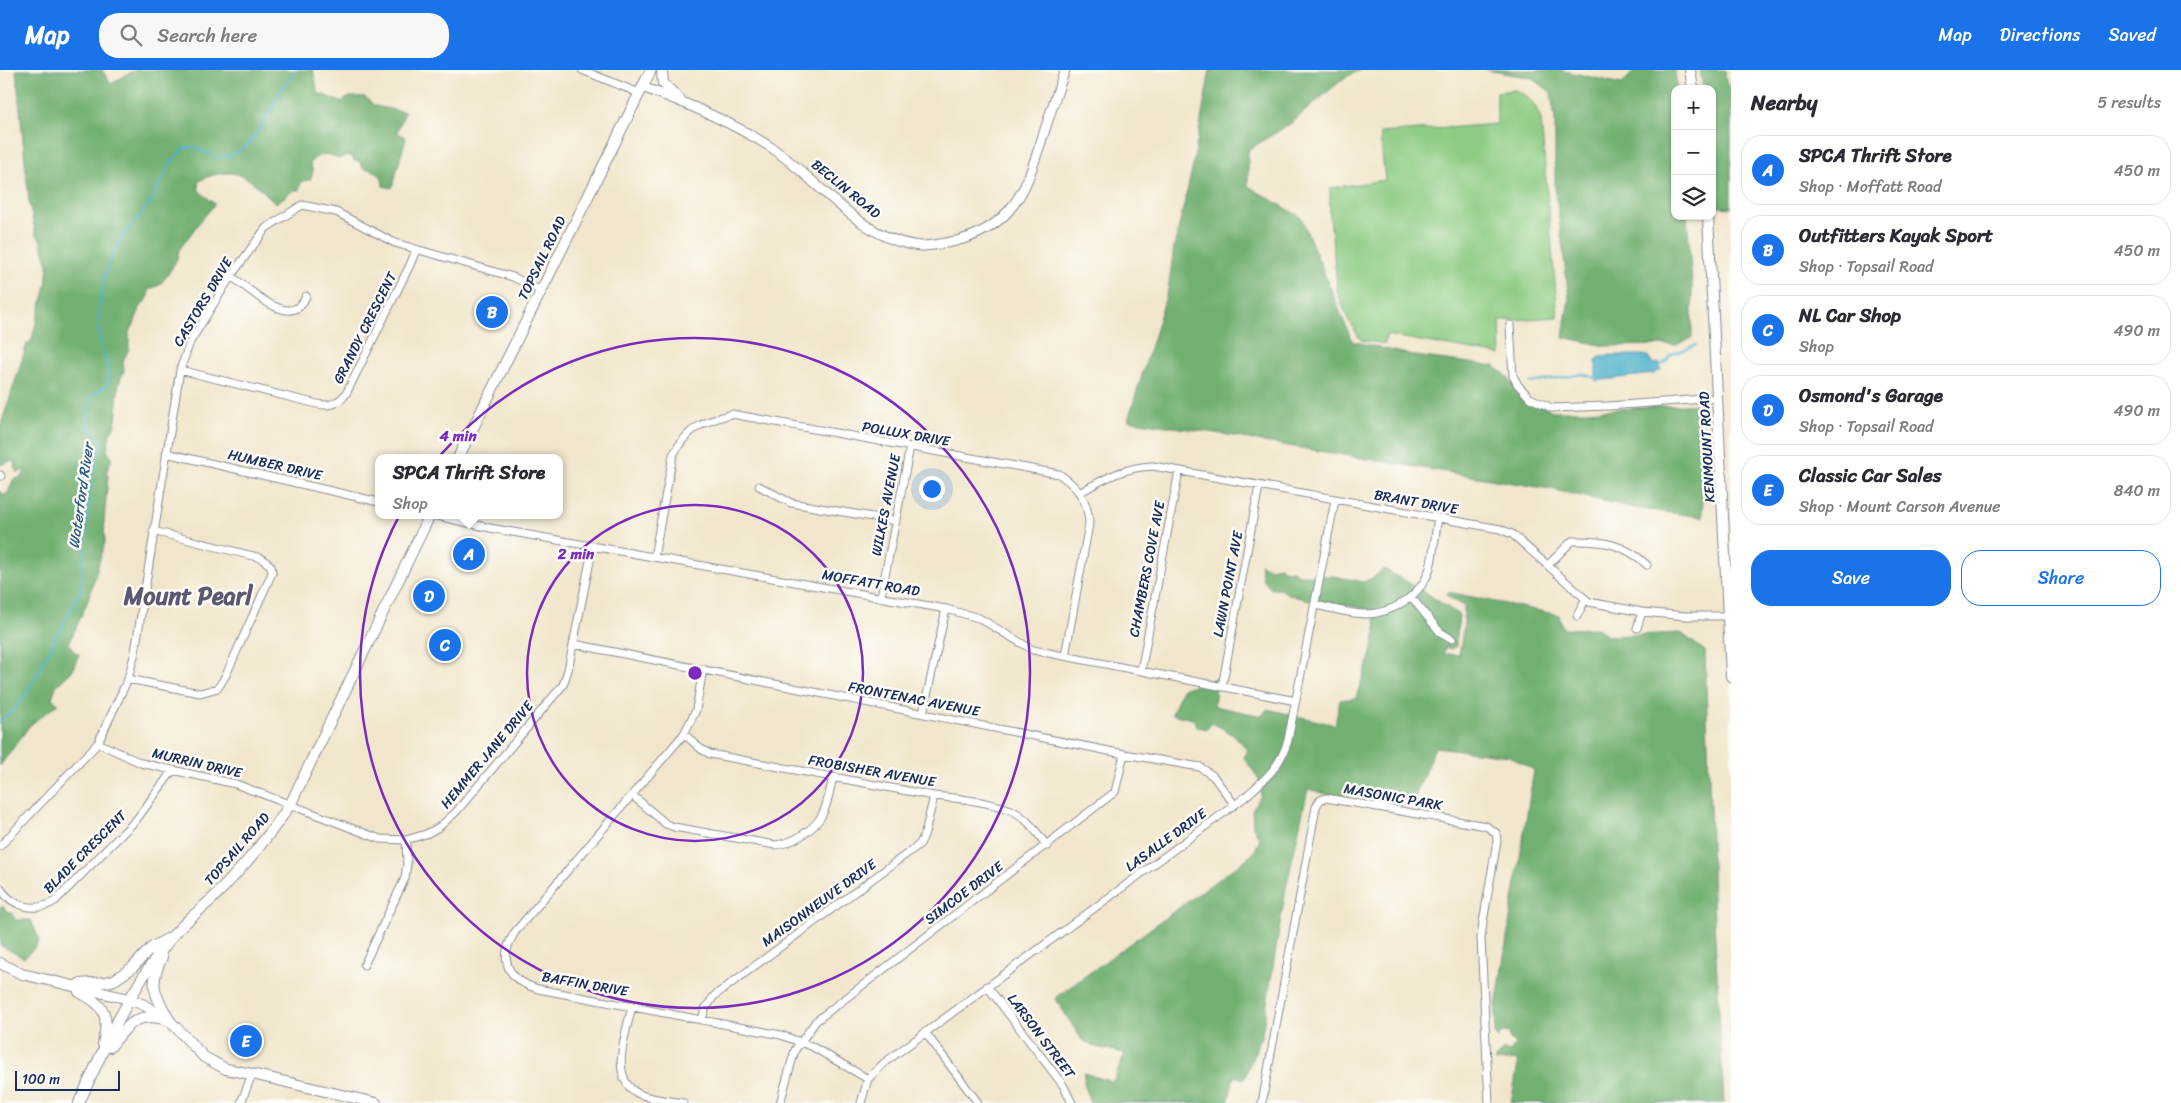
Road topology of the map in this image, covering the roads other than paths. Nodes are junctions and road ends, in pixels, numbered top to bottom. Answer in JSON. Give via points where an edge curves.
{"nodes":[{"id":1,"x":582,"y":70,"type":"edge"},
{"id":2,"x":651,"y":70,"type":"edge"},
{"id":3,"x":662,"y":70,"type":"edge"},
{"id":4,"x":1065,"y":70,"type":"edge"},
{"id":5,"x":1690,"y":70,"type":"edge"},
{"id":6,"x":1692,"y":85,"type":"edge"},
{"id":7,"x":641,"y":90,"type":"junction"},
{"id":8,"x":681,"y":101,"type":"junction"},
{"id":9,"x":1708,"y":220,"type":"edge"},
{"id":10,"x":416,"y":250,"type":"junction"},
{"id":11,"x":231,"y":276,"type":"junction"},
{"id":12,"x":541,"y":291,"type":"junction"},
{"id":13,"x":306,"y":296,"type":"dead end"},
{"id":14,"x":1510,"y":325,"type":"dead end"},
{"id":15,"x":180,"y":370,"type":"junction"},
{"id":16,"x":1718,"y":398,"type":"junction"},
{"id":17,"x":910,"y":447,"type":"junction"},
{"id":18,"x":166,"y":453,"type":"junction"},
{"id":19,"x":460,"y":454,"type":"edge"},
{"id":20,"x":1179,"y":471,"type":"junction"},
{"id":21,"x":759,"y":486,"type":"dead end"},
{"id":22,"x":1259,"y":486,"type":"junction"},
{"id":23,"x":1081,"y":492,"type":"junction"},
{"id":24,"x":1335,"y":500,"type":"junction"},
{"id":25,"x":375,"y":501,"type":"edge"},
{"id":26,"x":1438,"y":518,"type":"junction"},
{"id":27,"x":429,"y":519,"type":"edge"},
{"id":28,"x":445,"y":519,"type":"edge"},
{"id":29,"x":896,"y":521,"type":"junction"},
{"id":30,"x":153,"y":531,"type":"junction"},
{"id":31,"x":593,"y":546,"type":"junction"},
{"id":32,"x":654,"y":557,"type":"junction"},
{"id":33,"x":1548,"y":565,"type":"junction"},
{"id":34,"x":1647,"y":565,"type":"dead end"},
{"id":35,"x":880,"y":596,"type":"junction"},
{"id":36,"x":1411,"y":597,"type":"junction"},
{"id":37,"x":1585,"y":600,"type":"junction"},
{"id":38,"x":1316,"y":604,"type":"junction"},
{"id":39,"x":946,"y":609,"type":"junction"},
{"id":40,"x":1642,"y":612,"type":"junction"},
{"id":41,"x":1577,"y":616,"type":"dead end"},
{"id":42,"x":1730,"y":617,"type":"edge"},
{"id":43,"x":1637,"y":628,"type":"dead end"},
{"id":44,"x":1452,"y":639,"type":"dead end"},
{"id":45,"x":574,"y":644,"type":"junction"},
{"id":46,"x":1065,"y":656,"type":"junction"},
{"id":47,"x":703,"y":669,"type":"junction"},
{"id":48,"x":1140,"y":671,"type":"junction"},
{"id":49,"x":1731,"y":676,"type":"edge"},
{"id":50,"x":128,"y":679,"type":"junction"},
{"id":51,"x":1222,"y":687,"type":"junction"},
{"id":52,"x":1296,"y":701,"type":"junction"},
{"id":53,"x":923,"y":713,"type":"junction"},
{"id":54,"x":684,"y":734,"type":"junction"},
{"id":55,"x":98,"y":743,"type":"junction"},
{"id":56,"x":1124,"y":754,"type":"junction"},
{"id":57,"x":173,"y":770,"type":"junction"},
{"id":58,"x":833,"y":777,"type":"junction"},
{"id":59,"x":632,"y":794,"type":"junction"},
{"id":60,"x":934,"y":796,"type":"junction"},
{"id":61,"x":1234,"y":804,"type":"junction"},
{"id":62,"x":290,"y":805,"type":"junction"},
{"id":63,"x":406,"y":840,"type":"junction"},
{"id":64,"x":0,"y":846,"type":"edge"},
{"id":65,"x":1047,"y":846,"type":"junction"},
{"id":66,"x":0,"y":888,"type":"edge"},
{"id":67,"x":172,"y":936,"type":"junction"},
{"id":68,"x":0,"y":963,"type":"edge"},
{"id":69,"x":364,"y":965,"type":"dead end"},
{"id":70,"x":65,"y":985,"type":"junction"},
{"id":71,"x":987,"y":986,"type":"junction"},
{"id":72,"x":129,"y":999,"type":"junction"},
{"id":73,"x":632,"y":1006,"type":"junction"},
{"id":74,"x":702,"y":1019,"type":"junction"},
{"id":75,"x":170,"y":1021,"type":"junction"},
{"id":76,"x":925,"y":1032,"type":"junction"},
{"id":77,"x":801,"y":1041,"type":"junction"},
{"id":78,"x":99,"y":1061,"type":"junction"},
{"id":79,"x":252,"y":1074,"type":"junction"},
{"id":80,"x":868,"y":1079,"type":"junction"},
{"id":81,"x":79,"y":1103,"type":"edge"},
{"id":82,"x":241,"y":1103,"type":"edge"},
{"id":83,"x":376,"y":1103,"type":"edge"},
{"id":84,"x":683,"y":1103,"type":"edge"},
{"id":85,"x":780,"y":1103,"type":"edge"},
{"id":86,"x":861,"y":1103,"type":"edge"},
{"id":87,"x":978,"y":1103,"type":"edge"},
{"id":88,"x":1072,"y":1103,"type":"edge"},
{"id":89,"x":1262,"y":1103,"type":"edge"},
{"id":90,"x":1489,"y":1103,"type":"edge"}],
"edges":[{"from":1,"to":7,"type":"street"},
{"from":2,"to":7,"type":"main road","name":"TOPSAIL ROAD"},
{"from":3,"to":8,"type":"main road","via":[[663,83]]},
{"from":4,"to":8,"type":"street","name":"BECLIN ROAD","via":[[1032,168],[1014,204],[998,221],[979,233],[958,241],[923,246],[880,234],[770,147]]},
{"from":5,"to":6,"type":"main road"},
{"from":7,"to":8,"type":"street","name":"BECLIN ROAD"},
{"from":7,"to":12,"type":"main road","name":"TOPSAIL ROAD"},
{"from":9,"to":16,"type":"main road","name":"KENMOUNT ROAD"},
{"from":10,"to":11,"type":"street","name":"CASTORS DRIVE","via":[[395,243],[336,212],[302,205],[266,228]]},
{"from":10,"to":12,"type":"street","name":"CASTORS DRIVE","via":[[513,277]]},
{"from":10,"to":15,"type":"street","name":"GRANDY CRESCENT","via":[[347,392],[336,403],[327,406],[317,404]]},
{"from":11,"to":13,"type":"street","via":[[282,311],[296,310]]},
{"from":11,"to":15,"type":"street","name":"CASTORS DRIVE","via":[[190,342]]},
{"from":12,"to":19,"type":"main road","name":"TOPSAIL ROAD"},
{"from":14,"to":16,"type":"street","via":[[1513,376],[1530,398],[1552,408]]},
{"from":15,"to":18,"type":"street","name":"CASTORS DRIVE"},
{"from":16,"to":42,"type":"main road","name":"KENMOUNT ROAD"},
{"from":17,"to":23,"type":"street","name":"POLLUX DRIVE","via":[[1059,474]]},
{"from":17,"to":29,"type":"street","name":"WILKES AVENUE"},
{"from":17,"to":32,"type":"street","name":"POLLUX DRIVE","via":[[732,414],[697,426],[672,455]]},
{"from":18,"to":25,"type":"street","name":"HUMBER DRIVE"},
{"from":18,"to":30,"type":"street","name":"CASTORS DRIVE"},
{"from":20,"to":22,"type":"street","name":"BRANT DRIVE"},
{"from":20,"to":23,"type":"street","name":"BRANT DRIVE","via":[[1153,466],[1136,467],[1107,477]]},
{"from":20,"to":48,"type":"street","name":"CHAMBERS COVE AVE"},
{"from":21,"to":29,"type":"street","via":[[791,503]]},
{"from":22,"to":24,"type":"street","name":"BRANT DRIVE"},
{"from":22,"to":51,"type":"street","name":"LAWN POINT AVE"},
{"from":23,"to":46,"type":"street","via":[[1089,510],[1090,524]]},
{"from":24,"to":26,"type":"street","name":"BRANT DRIVE"},
{"from":24,"to":38,"type":"street","name":"LASALLE DRIVE"},
{"from":26,"to":33,"type":"street","name":"BRANT DRIVE","via":[[1512,534]]},
{"from":26,"to":36,"type":"street","via":[[1430,569]]},
{"from":27,"to":62,"type":"main road","name":"TOPSAIL ROAD"},
{"from":28,"to":31,"type":"street","name":"MOFFATT ROAD"},
{"from":29,"to":35,"type":"street","name":"WILKES AVENUE"},
{"from":30,"to":50,"type":"street","name":"CASTORS DRIVE"},
{"from":30,"to":50,"type":"street","via":[[261,558],[271,566],[272,572],[218,688],[200,693]]},
{"from":31,"to":32,"type":"street","name":"MOFFATT ROAD"},
{"from":31,"to":45,"type":"street","name":"HEMMER JANE DRIVE"},
{"from":32,"to":35,"type":"street","name":"MOFFATT ROAD"},
{"from":33,"to":34,"type":"street","via":[[1572,541],[1586,540],[1621,547],[1636,554]]},
{"from":33,"to":37,"type":"street","name":"BRANT DRIVE"},
{"from":35,"to":39,"type":"street","name":"MOFFATT ROAD"},
{"from":36,"to":38,"type":"street","via":[[1396,607],[1364,614]]},
{"from":36,"to":44,"type":"street","via":[[1440,632]]},
{"from":37,"to":40,"type":"street"},
{"from":37,"to":41,"type":"street"},
{"from":38,"to":52,"type":"street","name":"LASALLE DRIVE"},
{"from":39,"to":46,"type":"street","name":"MOFFATT ROAD","via":[[979,618],[1029,648]]},
{"from":39,"to":53,"type":"street"},
{"from":40,"to":42,"type":"street"},
{"from":40,"to":43,"type":"street"},
{"from":42,"to":49,"type":"main road","name":"KENMOUNT ROAD"},
{"from":45,"to":47,"type":"street","name":"FRONTENAC AVENUE"},
{"from":45,"to":63,"type":"street","name":"HEMMER JANE DRIVE","via":[[563,685],[456,812],[432,831]]},
{"from":46,"to":48,"type":"street","name":"MOFFATT ROAD"},
{"from":47,"to":53,"type":"street","name":"FRONTENAC AVENUE"},
{"from":47,"to":54,"type":"street","name":"BAFFIN DRIVE","via":[[696,710]]},
{"from":48,"to":51,"type":"street","name":"MOFFATT ROAD"},
{"from":50,"to":55,"type":"street","name":"CASTORS DRIVE"},
{"from":51,"to":52,"type":"street","name":"MOFFATT ROAD"},
{"from":52,"to":61,"type":"street","name":"LASALLE DRIVE","via":[[1284,755],[1278,766]]},
{"from":53,"to":56,"type":"street","name":"FRONTENAC AVENUE"},
{"from":54,"to":58,"type":"street","name":"FROBISHER AVENUE","via":[[710,754]]},
{"from":54,"to":59,"type":"street","name":"BAFFIN DRIVE"},
{"from":55,"to":57,"type":"street","name":"MURRIN DRIVE","via":[[141,763]]},
{"from":55,"to":64,"type":"street"},
{"from":56,"to":61,"type":"street","name":"FRONTENAC AVENUE","via":[[1200,767],[1213,776]]},
{"from":56,"to":65,"type":"street","name":"SIMCOE DRIVE","via":[[1115,792]]},
{"from":57,"to":62,"type":"street","name":"MURRIN DRIVE","via":[[236,784]]},
{"from":57,"to":66,"type":"street","name":"BLADE CRESCENT","via":[[136,820],[55,901],[34,908],[14,901]]},
{"from":58,"to":59,"type":"street","via":[[823,814],[801,836],[783,845],[674,827],[666,824]]},
{"from":58,"to":60,"type":"street","name":"FROBISHER AVENUE"},
{"from":59,"to":73,"type":"street","name":"BAFFIN DRIVE","via":[[515,932],[506,949],[508,970],[522,983]]},
{"from":60,"to":65,"type":"street","name":"FROBISHER AVENUE","via":[[961,798],[1012,810],[1031,825]]},
{"from":60,"to":74,"type":"street","name":"MAISONNEUVE DRIVE","via":[[920,844],[714,996]]},
{"from":61,"to":71,"type":"street","name":"LASALLE DRIVE"},
{"from":62,"to":63,"type":"street","name":"HEMMER JANE DRIVE","via":[[374,837]]},
{"from":62,"to":67,"type":"main road","name":"TOPSAIL ROAD","via":[[248,861]]},
{"from":63,"to":69,"type":"street","via":[[405,878]]},
{"from":65,"to":77,"type":"street","name":"SIMCOE DRIVE","via":[[824,1013]]},
{"from":67,"to":70,"type":"main road","via":[[151,948],[132,968],[114,980]]},
{"from":67,"to":72,"type":"main road","name":"TOPSAIL ROAD"},
{"from":67,"to":75,"type":"main road","via":[[157,969],[154,988]]},
{"from":68,"to":70,"type":"main road","via":[[22,974]]},
{"from":70,"to":72,"type":"main road"},
{"from":70,"to":78,"type":"main road","via":[[96,1001],[106,1016]]},
{"from":71,"to":76,"type":"street","name":"LASALLE DRIVE"},
{"from":71,"to":88,"type":"street","name":"LARSON STREET","via":[[1064,1085]]},
{"from":72,"to":75,"type":"main road"},
{"from":72,"to":78,"type":"main road","name":"TOPSAIL ROAD"},
{"from":73,"to":74,"type":"street","name":"BAFFIN DRIVE"},
{"from":73,"to":84,"type":"street","via":[[621,1066],[626,1082],[644,1096]]},
{"from":74,"to":77,"type":"street","name":"BAFFIN DRIVE"},
{"from":75,"to":78,"type":"main road","via":[[148,1016],[136,1019]]},
{"from":75,"to":79,"type":"main road","via":[[195,1049],[214,1064],[226,1070]]},
{"from":76,"to":80,"type":"street","name":"LASALLE DRIVE"},
{"from":76,"to":87,"type":"street"},
{"from":77,"to":80,"type":"street","name":"BAFFIN DRIVE"},
{"from":77,"to":85,"type":"street","name":"SIMCOE DRIVE","via":[[791,1061]]},
{"from":78,"to":81,"type":"main road","name":"TOPSAIL ROAD"},
{"from":79,"to":82,"type":"street"},
{"from":79,"to":83,"type":"main road"},
{"from":80,"to":86,"type":"street","name":"LASALLE DRIVE"},
{"from":89,"to":90,"type":"street","name":"MASONIC PARK","via":[[1316,806],[1326,798],[1490,827],[1496,833],[1482,939]]}]}
